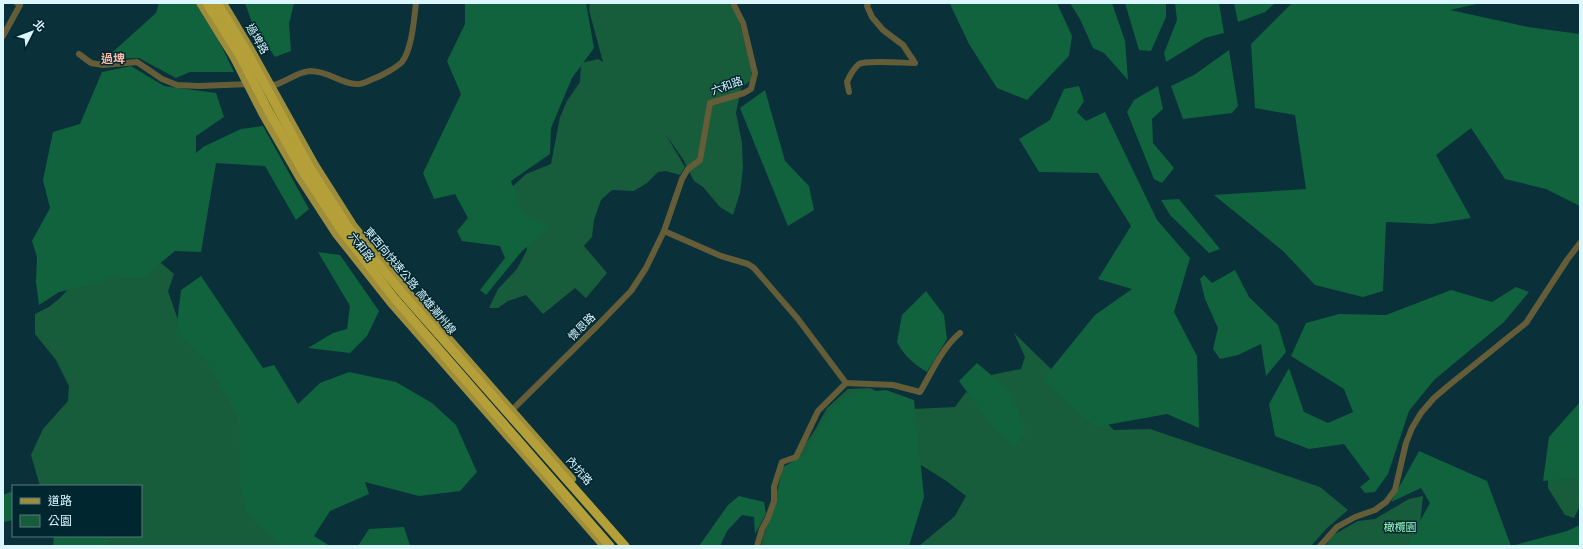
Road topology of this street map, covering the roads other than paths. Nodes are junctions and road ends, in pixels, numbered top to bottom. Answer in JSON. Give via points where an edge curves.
{"nodes":[{"id":1,"x":17,"y":3,"type":"edge"},
{"id":2,"x":200,"y":3,"type":"edge"},
{"id":3,"x":207,"y":3,"type":"edge"},
{"id":4,"x":217,"y":3,"type":"edge"},
{"id":5,"x":223,"y":3,"type":"edge"},
{"id":6,"x":416,"y":3,"type":"edge"},
{"id":7,"x":732,"y":3,"type":"edge"},
{"id":8,"x":868,"y":3,"type":"edge"},
{"id":9,"x":3,"y":36,"type":"edge"},
{"id":10,"x":79,"y":54,"type":"dead end"},
{"id":11,"x":248,"y":84,"type":"junction"},
{"id":12,"x":272,"y":86,"type":"junction"},
{"id":13,"x":849,"y":92,"type":"dead end"},
{"id":14,"x":664,"y":231,"type":"junction"},
{"id":15,"x":1580,"y":243,"type":"edge"},
{"id":16,"x":960,"y":332,"type":"dead end"},
{"id":17,"x":846,"y":383,"type":"junction"},
{"id":18,"x":512,"y":410,"type":"junction"},
{"id":19,"x":497,"y":424,"type":"junction"},
{"id":20,"x":604,"y":546,"type":"edge"},
{"id":21,"x":610,"y":546,"type":"edge"},
{"id":22,"x":625,"y":546,"type":"edge"},
{"id":23,"x":631,"y":546,"type":"edge"},
{"id":24,"x":757,"y":546,"type":"edge"},
{"id":25,"x":1320,"y":546,"type":"edge"}],
"edges":[{"from":1,"to":9,"type":"street","via":[[20,5]]},
{"from":2,"to":11,"type":"main road"},
{"from":3,"to":21,"type":"highway","name":"東西向快速公路 高雄潮州線","bridge":true,"via":[[240,54],[304,173],[342,231],[396,299]]},
{"from":4,"to":22,"type":"highway","name":"東西向快速公路 高雄潮州線","bridge":true,"via":[[246,50],[310,168],[348,227]]},
{"from":5,"to":12,"type":"main road","name":"過埤路"},
{"from":6,"to":12,"type":"street","via":[[408,50],[402,62],[381,77],[357,85],[323,72],[308,71]]},
{"from":7,"to":14,"type":"street","name":"六和路","via":[[743,23],[755,73],[751,89],[710,103],[700,160],[688,169],[682,179]]},
{"from":8,"to":13,"type":"street","via":[[872,17],[883,30],[903,45],[915,63],[860,64],[847,82]]},
{"from":10,"to":11,"type":"street","via":[[91,63],[103,65],[137,62],[162,79],[177,85]]},
{"from":11,"to":12,"type":"street"},
{"from":11,"to":19,"type":"main road","name":"六和路","via":[[299,177],[336,234],[390,302]]},
{"from":12,"to":18,"type":"main road","name":"六和路","via":[[315,165],[353,225],[406,290]]},
{"from":14,"to":17,"type":"street","via":[[754,268],[798,319]]},
{"from":14,"to":18,"type":"street","name":"懷恩路","via":[[646,268],[631,290]]},
{"from":15,"to":25,"type":"street","via":[[1526,323],[1448,386],[1421,413],[1406,443],[1395,490],[1386,502],[1375,510],[1337,527]]},
{"from":16,"to":17,"type":"street","via":[[945,350],[920,392],[893,386]]},
{"from":17,"to":24,"type":"street","via":[[818,411],[796,457],[782,462],[774,487],[774,501]]},
{"from":18,"to":19,"type":"street","name":"懷恩路"},
{"from":18,"to":23,"type":"main road","name":"內坑路"},
{"from":19,"to":20,"type":"main road"}]}
